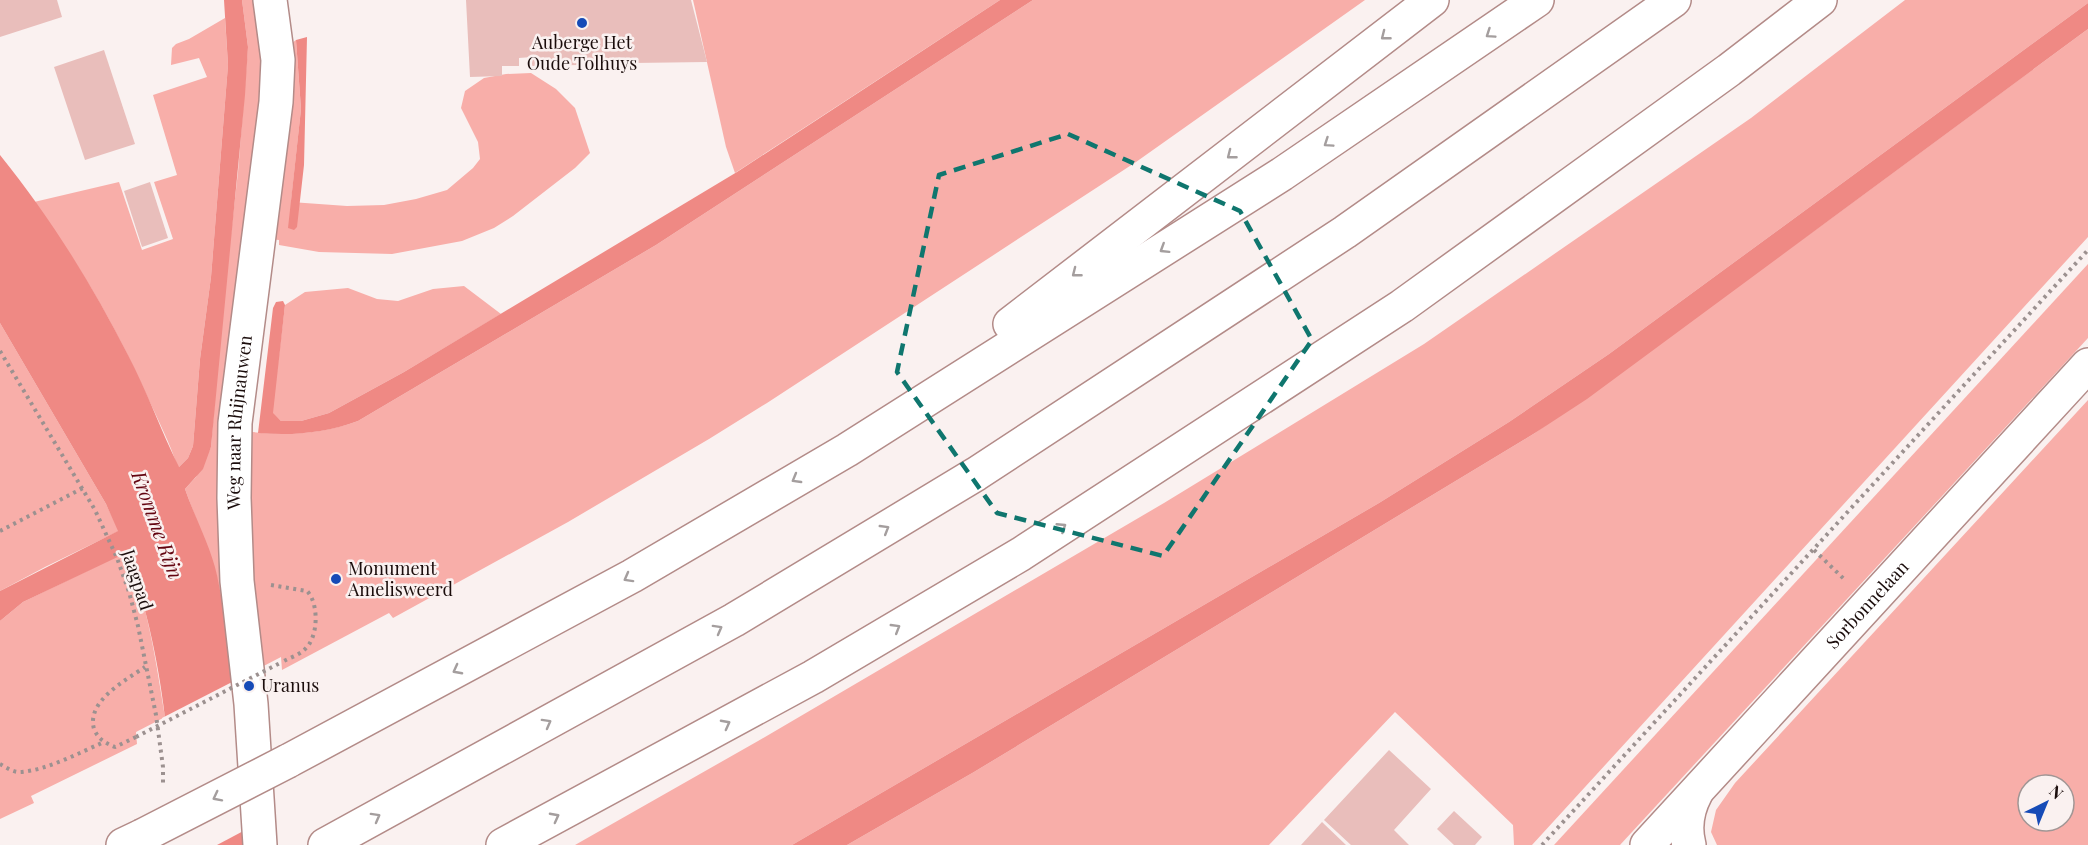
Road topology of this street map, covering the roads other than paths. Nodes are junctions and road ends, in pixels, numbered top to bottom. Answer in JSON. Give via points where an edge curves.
{"nodes":[{"id":1,"x":270,"y":0,"type":"edge"},
{"id":2,"x":1432,"y":0,"type":"edge"},
{"id":3,"x":1537,"y":0,"type":"edge"},
{"id":4,"x":1674,"y":0,"type":"edge"},
{"id":5,"x":1820,"y":0,"type":"edge"},
{"id":6,"x":2088,"y":365,"type":"edge"},
{"id":7,"x":847,"y":450,"type":"junction"},
{"id":8,"x":1700,"y":786,"type":"junction"},
{"id":9,"x":133,"y":840,"type":"edge"},
{"id":10,"x":260,"y":845,"type":"edge"},
{"id":11,"x":325,"y":845,"type":"edge"},
{"id":12,"x":503,"y":845,"type":"edge"},
{"id":13,"x":1647,"y":845,"type":"edge"},
{"id":14,"x":1689,"y":845,"type":"edge"}],
"edges":[{"from":1,"to":10,"type":"main road","name":"Weg naar Rhijnauwen","via":[[278,60],[276,102],[235,423],[234,498],[237,581],[251,704]]},
{"from":2,"to":7,"type":"main road","one_way":true},
{"from":3,"to":7,"type":"main road","one_way":true,"via":[[1282,174]]},
{"from":11,"to":4,"type":"main road","one_way":true,"via":[[734,620],[976,474],[1346,232]]},
{"from":12,"to":5,"type":"main road","one_way":true,"via":[[813,677],[1021,554],[1402,306]]},
{"from":6,"to":8,"type":"main road","name":"Sorbonnelaan"},
{"from":7,"to":9,"type":"main road","one_way":true,"bridge":true,"via":[[633,576]]},
{"from":8,"to":13,"type":"main road","name":"Sorbonnelaan"},
{"from":8,"to":14,"type":"main road","via":[[1688,808]]}]}
